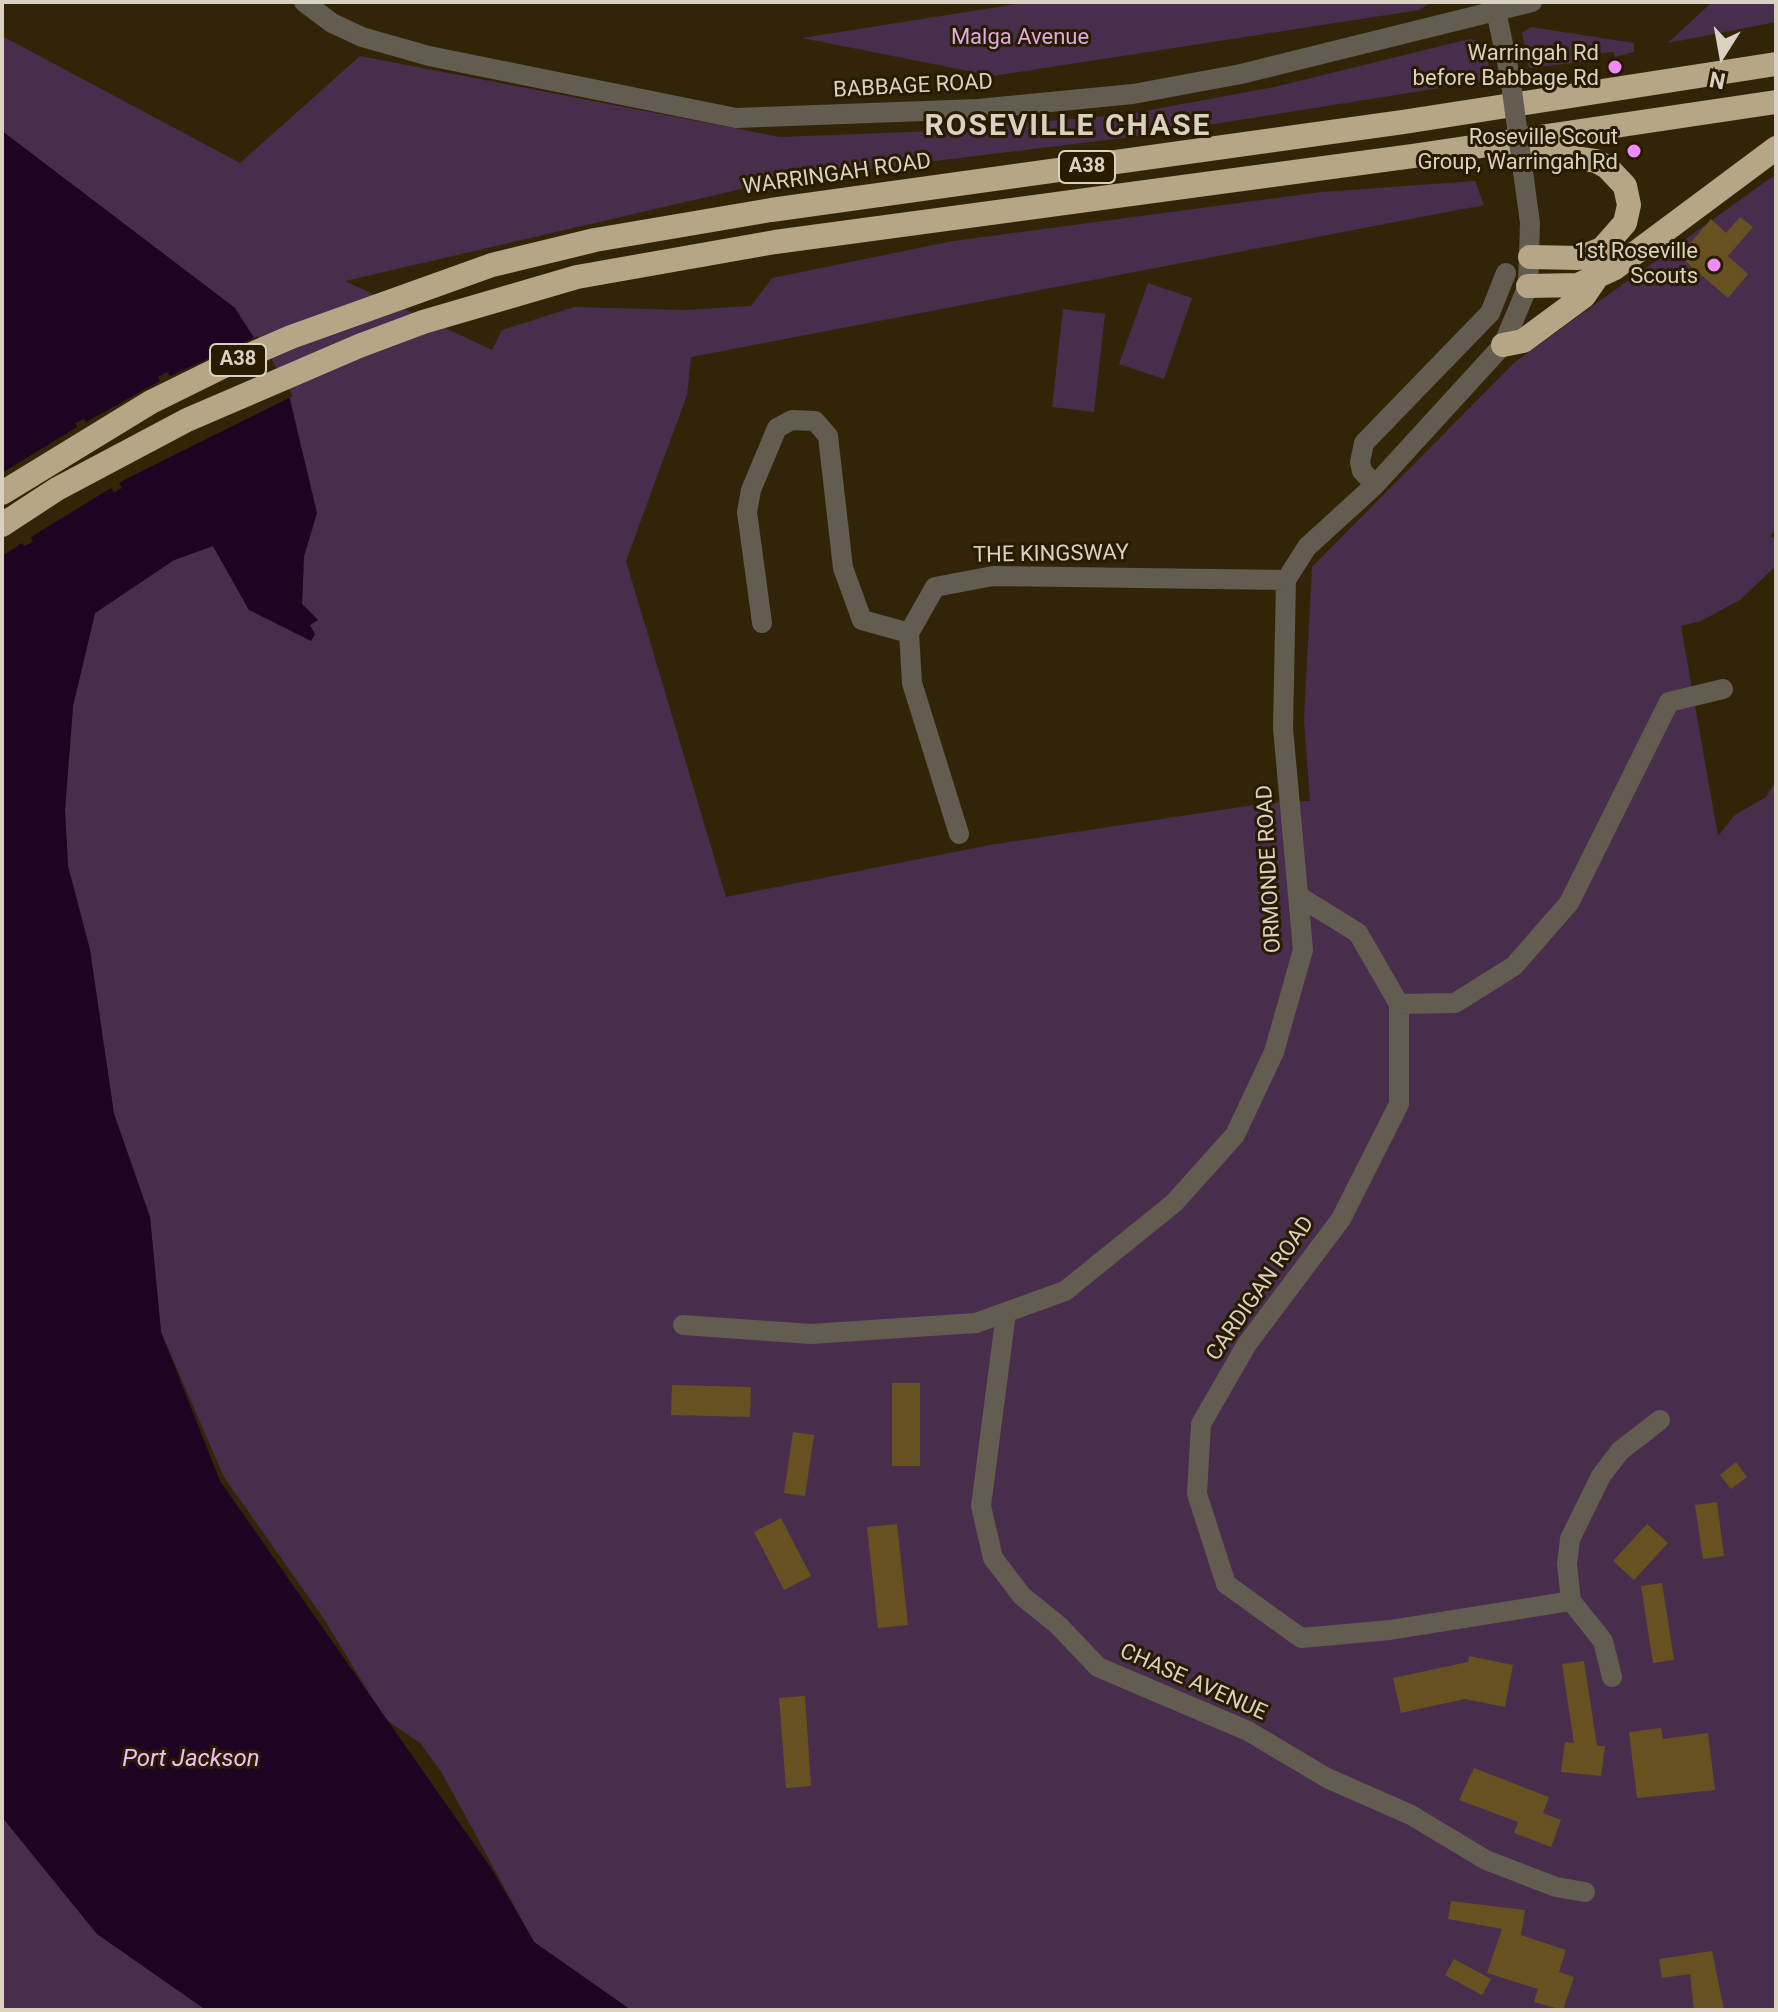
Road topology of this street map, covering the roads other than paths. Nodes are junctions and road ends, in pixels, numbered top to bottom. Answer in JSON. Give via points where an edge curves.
{"nodes":[{"id":1,"x":304,"y":2,"type":"edge"},
{"id":2,"x":1532,"y":2,"type":"edge"},
{"id":3,"x":1495,"y":6,"type":"edge"},
{"id":4,"x":1776,"y":64,"type":"edge"},
{"id":5,"x":1776,"y":102,"type":"edge"},
{"id":6,"x":1776,"y":148,"type":"edge"},
{"id":7,"x":1413,"y":156,"type":"junction"},
{"id":8,"x":1530,"y":257,"type":"junction"},
{"id":9,"x":1506,"y":273,"type":"dead end"},
{"id":10,"x":1596,"y":278,"type":"junction"},
{"id":11,"x":1528,"y":286,"type":"junction"},
{"id":12,"x":1503,"y":345,"type":"junction"},
{"id":13,"x":1375,"y":485,"type":"junction"},
{"id":14,"x":2,"y":493,"type":"edge"},
{"id":15,"x":2,"y":525,"type":"edge"},
{"id":16,"x":1286,"y":580,"type":"junction"},
{"id":17,"x":762,"y":623,"type":"dead end"},
{"id":18,"x":909,"y":633,"type":"junction"},
{"id":19,"x":1723,"y":689,"type":"dead end"},
{"id":20,"x":959,"y":834,"type":"dead end"},
{"id":21,"x":1300,"y":897,"type":"junction"},
{"id":22,"x":1399,"y":1004,"type":"junction"},
{"id":23,"x":1006,"y":1313,"type":"junction"},
{"id":24,"x":683,"y":1325,"type":"dead end"},
{"id":25,"x":1660,"y":1420,"type":"dead end"},
{"id":26,"x":1571,"y":1601,"type":"junction"},
{"id":27,"x":1612,"y":1677,"type":"dead end"},
{"id":28,"x":1585,"y":1892,"type":"dead end"}],
"edges":[{"from":1,"to":3,"type":"street","name":"BABBAGE ROAD","via":[[362,37],[429,56],[736,118],[978,109],[1133,94],[1241,74]]},
{"from":2,"to":3,"type":"street","name":"BABBAGE ROAD"},
{"from":3,"to":8,"type":"street","bridge":true,"via":[[1510,76]]},
{"from":4,"to":14,"type":"highway","name":"WARRINGAH ROAD","number":"A38","via":[[595,240],[433,283],[291,337],[151,402]]},
{"from":5,"to":7,"type":"highway","number":"A38"},
{"from":6,"to":10,"type":"highway"},
{"from":7,"to":8,"type":"highway","via":[[1581,157],[1617,176],[1629,205],[1625,223],[1610,241],[1579,258]]},
{"from":7,"to":15,"type":"highway","number":"A38","via":[[775,242],[577,277],[423,322],[187,420],[57,489]]},
{"from":8,"to":11,"type":"street"},
{"from":9,"to":13,"type":"street","via":[[1490,313],[1364,443],[1362,471]]},
{"from":10,"to":11,"type":"highway","via":[[1578,285]]},
{"from":10,"to":12,"type":"highway","via":[[1584,296],[1523,341]]},
{"from":11,"to":12,"type":"street"},
{"from":12,"to":13,"type":"street"},
{"from":13,"to":16,"type":"street","via":[[1307,547]]},
{"from":16,"to":18,"type":"street","name":"THE KINGSWAY","via":[[993,576],[935,587]]},
{"from":16,"to":21,"type":"street","name":"ORMONDE ROAD","via":[[1283,728]]},
{"from":17,"to":18,"type":"street","via":[[747,512],[751,490],[777,428],[792,420],[815,421],[828,436],[843,568],[862,620]]},
{"from":18,"to":20,"type":"street","via":[[912,683]]},
{"from":19,"to":22,"type":"street","via":[[1669,702],[1569,903],[1514,966],[1455,1003]]},
{"from":21,"to":22,"type":"street","via":[[1358,933]]},
{"from":21,"to":23,"type":"street","name":"ORMONDE ROAD","via":[[1303,950],[1274,1052],[1235,1135],[1174,1203],[1065,1291]]},
{"from":22,"to":26,"type":"street","name":"CARDIGAN ROAD","via":[[1399,1104],[1341,1219],[1247,1344],[1201,1424],[1197,1494],[1226,1584],[1301,1638],[1390,1630]]},
{"from":23,"to":24,"type":"street","name":"ORMONDE ROAD","via":[[976,1323],[811,1334]]},
{"from":23,"to":28,"type":"street","name":"CHASE AVENUE","via":[[981,1506],[993,1558],[1022,1596],[1098,1667],[1248,1731],[1486,1860],[1556,1887]]},
{"from":25,"to":26,"type":"street","via":[[1620,1451],[1576,1523],[1568,1553]]},
{"from":26,"to":27,"type":"street","via":[[1603,1641]]}]}
